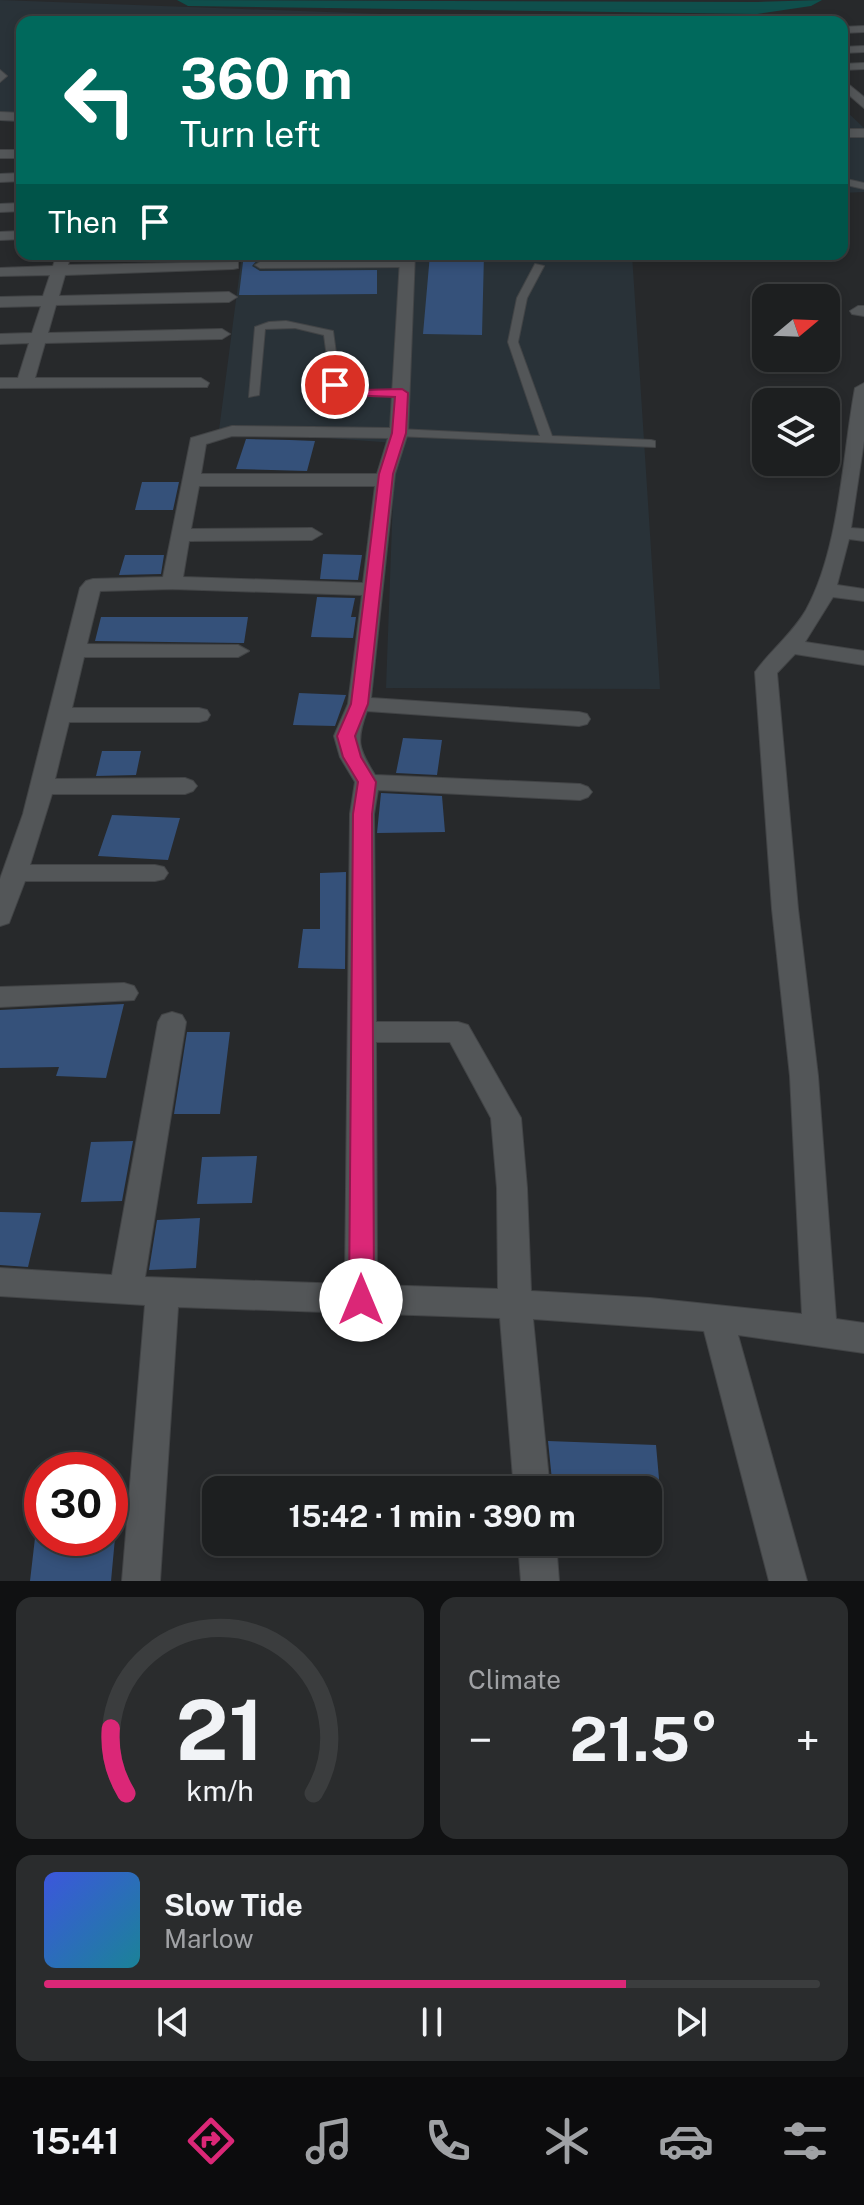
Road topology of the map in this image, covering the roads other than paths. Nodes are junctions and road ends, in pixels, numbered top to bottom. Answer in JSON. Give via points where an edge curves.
{"nodes":[{"id":1,"x":0,"y":72,"type":"edge"},
{"id":2,"x":0,"y":80,"type":"edge"},
{"id":3,"x":848,"y":89,"type":"edge"},
{"id":4,"x":864,"y":104,"type":"edge"},
{"id":5,"x":62,"y":260,"type":"edge"},
{"id":6,"x":366,"y":260,"type":"edge"},
{"id":7,"x":408,"y":260,"type":"edge"},
{"id":8,"x":233,"y":265,"type":"dead end"},
{"id":9,"x":260,"y":265,"type":"dead end"},
{"id":10,"x":539,"y":266,"type":"dead end"},
{"id":11,"x":59,"y":271,"type":"junction"},
{"id":12,"x":0,"y":272,"type":"edge"},
{"id":13,"x":229,"y":297,"type":"dead end"},
{"id":14,"x":0,"y":302,"type":"edge"},
{"id":15,"x":50,"y":302,"type":"junction"},
{"id":16,"x":222,"y":334,"type":"dead end"},
{"id":17,"x":39,"y":338,"type":"junction"},
{"id":18,"x":0,"y":339,"type":"edge"},
{"id":19,"x":0,"y":383,"type":"edge"},
{"id":20,"x":25,"y":383,"type":"junction"},
{"id":21,"x":201,"y":383,"type":"dead end"},
{"id":22,"x":864,"y":388,"type":"edge"},
{"id":23,"x":402,"y":393,"type":"junction"},
{"id":24,"x":253,"y":395,"type":"dead end"},
{"id":25,"x":399,"y":433,"type":"junction"},
{"id":26,"x":860,"y":433,"type":"edge"},
{"id":27,"x":547,"y":440,"type":"junction"},
{"id":28,"x":651,"y":444,"type":"dead end"},
{"id":29,"x":191,"y":480,"type":"junction"},
{"id":30,"x":386,"y":480,"type":"junction"},
{"id":31,"x":856,"y":480,"type":"edge"},
{"id":32,"x":312,"y":534,"type":"dead end"},
{"id":33,"x":852,"y":534,"type":"edge"},
{"id":34,"x":181,"y":535,"type":"junction"},
{"id":35,"x":172,"y":583,"type":"junction"},
{"id":36,"x":372,"y":589,"type":"junction"},
{"id":37,"x":825,"y":590,"type":"junction"},
{"id":38,"x":864,"y":595,"type":"edge"},
{"id":39,"x":792,"y":647,"type":"junction"},
{"id":40,"x":74,"y":650,"type":"junction"},
{"id":41,"x":238,"y":651,"type":"dead end"},
{"id":42,"x":864,"y":658,"type":"edge"},
{"id":43,"x":359,"y":704,"type":"junction"},
{"id":44,"x":58,"y":715,"type":"junction"},
{"id":45,"x":199,"y":715,"type":"dead end"},
{"id":46,"x":579,"y":719,"type":"dead end"},
{"id":47,"x":367,"y":782,"type":"junction"},
{"id":48,"x":185,"y":786,"type":"dead end"},
{"id":49,"x":41,"y":787,"type":"junction"},
{"id":50,"x":580,"y":792,"type":"dead end"},
{"id":51,"x":15,"y":873,"type":"junction"},
{"id":52,"x":155,"y":873,"type":"dead end"},
{"id":53,"x":0,"y":917,"type":"edge"},
{"id":54,"x":124,"y":993,"type":"dead end"},
{"id":55,"x":0,"y":997,"type":"edge"},
{"id":56,"x":172,"y":1022,"type":"dead end"},
{"id":57,"x":362,"y":1032,"type":"junction"},
{"id":58,"x":0,"y":1282,"type":"edge"},
{"id":59,"x":126,"y":1289,"type":"junction"},
{"id":60,"x":163,"y":1291,"type":"junction"},
{"id":61,"x":361,"y":1300,"type":"junction"},
{"id":62,"x":515,"y":1304,"type":"junction"},
{"id":63,"x":717,"y":1319,"type":"junction"},
{"id":64,"x":820,"y":1331,"type":"junction"},
{"id":65,"x":864,"y":1338,"type":"edge"},
{"id":66,"x":531,"y":1476,"type":"edge"},
{"id":67,"x":538,"y":1556,"type":"edge"},
{"id":68,"x":141,"y":1581,"type":"edge"},
{"id":69,"x":540,"y":1581,"type":"edge"},
{"id":70,"x":788,"y":1581,"type":"edge"}],
"edges":[{"from":1,"to":2,"type":"lane"},
{"from":3,"to":4,"type":"street"},
{"from":5,"to":11,"type":"street"},
{"from":6,"to":9,"type":"lane"},
{"from":7,"to":23,"type":"street"},
{"from":8,"to":11,"type":"street"},
{"from":10,"to":27,"type":"lane","via":[[522,298],[513,342]]},
{"from":11,"to":12,"type":"street"},
{"from":11,"to":15,"type":"street"},
{"from":13,"to":15,"type":"street"},
{"from":14,"to":15,"type":"street"},
{"from":15,"to":17,"type":"street"},
{"from":16,"to":17,"type":"street"},
{"from":17,"to":18,"type":"street"},
{"from":17,"to":20,"type":"street"},
{"from":19,"to":20,"type":"street"},
{"from":20,"to":21,"type":"street"},
{"from":22,"to":26,"type":"street"},
{"from":23,"to":24,"type":"lane","via":[[347,391],[335,385],[329,333],[307,324],[277,323],[260,327]]},
{"from":23,"to":25,"type":"street"},
{"from":25,"to":27,"type":"lane"},
{"from":25,"to":29,"type":"street","via":[[221,432],[197,442]]},
{"from":25,"to":30,"type":"street"},
{"from":26,"to":31,"type":"street"},
{"from":27,"to":28,"type":"lane"},
{"from":29,"to":30,"type":"street"},
{"from":29,"to":34,"type":"street"},
{"from":30,"to":36,"type":"street"},
{"from":31,"to":33,"type":"street"},
{"from":32,"to":34,"type":"street"},
{"from":33,"to":37,"type":"street"},
{"from":34,"to":35,"type":"street"},
{"from":35,"to":36,"type":"street"},
{"from":35,"to":40,"type":"street","via":[[93,585]]},
{"from":36,"to":43,"type":"street"},
{"from":37,"to":38,"type":"street"},
{"from":37,"to":39,"type":"street"},
{"from":39,"to":42,"type":"street"},
{"from":39,"to":64,"type":"street","via":[[766,672],[804,1076]]},
{"from":40,"to":41,"type":"street"},
{"from":40,"to":44,"type":"street"},
{"from":43,"to":46,"type":"street"},
{"from":43,"to":47,"type":"street","via":[[346,736]]},
{"from":44,"to":45,"type":"street"},
{"from":44,"to":49,"type":"street"},
{"from":47,"to":50,"type":"street"},
{"from":47,"to":57,"type":"street","via":[[362,814]]},
{"from":48,"to":49,"type":"street"},
{"from":49,"to":51,"type":"street"},
{"from":51,"to":52,"type":"street"},
{"from":51,"to":53,"type":"street"},
{"from":54,"to":55,"type":"street"},
{"from":56,"to":59,"type":"street"},
{"from":57,"to":61,"type":"street"},
{"from":57,"to":62,"type":"street","via":[[458,1032],[479,1069],[506,1118]]},
{"from":58,"to":59,"type":"street"},
{"from":59,"to":60,"type":"street"},
{"from":60,"to":61,"type":"street"},
{"from":60,"to":68,"type":"street"},
{"from":61,"to":62,"type":"street"},
{"from":62,"to":63,"type":"street"},
{"from":62,"to":66,"type":"street"},
{"from":63,"to":64,"type":"street"},
{"from":63,"to":70,"type":"street"},
{"from":64,"to":65,"type":"street"},
{"from":67,"to":69,"type":"street"}]}
